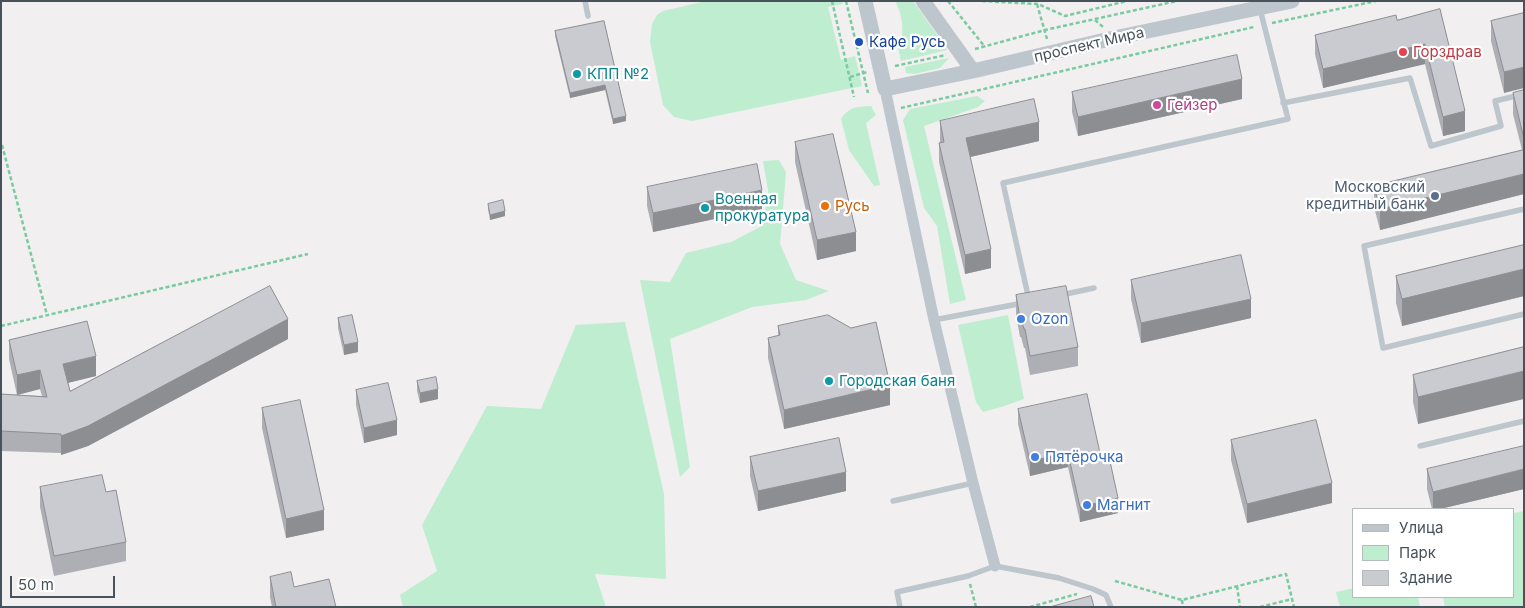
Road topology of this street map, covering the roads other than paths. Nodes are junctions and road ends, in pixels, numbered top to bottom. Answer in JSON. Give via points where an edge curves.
{"nodes":[{"id":1,"x":585,"y":1,"type":"edge"},
{"id":2,"x":865,"y":1,"type":"edge"},
{"id":3,"x":923,"y":1,"type":"edge"},
{"id":4,"x":1289,"y":2,"type":"edge"},
{"id":5,"x":1260,"y":9,"type":"junction"},
{"id":6,"x":588,"y":16,"type":"dead end"},
{"id":7,"x":973,"y":71,"type":"junction"},
{"id":8,"x":886,"y":89,"type":"junction"},
{"id":9,"x":1524,"y":94,"type":"edge"},
{"id":10,"x":1283,"y":103,"type":"junction"},
{"id":11,"x":1524,"y":209,"type":"edge"},
{"id":12,"x":1094,"y":288,"type":"dead end"},
{"id":13,"x":1057,"y":296,"type":"edge"},
{"id":14,"x":1039,"y":300,"type":"edge"},
{"id":15,"x":1030,"y":301,"type":"junction"},
{"id":16,"x":1524,"y":314,"type":"edge"},
{"id":17,"x":934,"y":320,"type":"junction"},
{"id":18,"x":1524,"y":421,"type":"edge"},
{"id":19,"x":1420,"y":446,"type":"dead end"},
{"id":20,"x":973,"y":483,"type":"junction"},
{"id":21,"x":893,"y":501,"type":"dead end"},
{"id":22,"x":995,"y":566,"type":"junction"},
{"id":23,"x":900,"y":607,"type":"edge"},
{"id":24,"x":1111,"y":607,"type":"edge"}],
"edges":[{"from":1,"to":6,"type":"lane"},
{"from":2,"to":8,"type":"street"},
{"from":3,"to":7,"type":"street"},
{"from":4,"to":5,"type":"street","name":"проспект Мира"},
{"from":5,"to":7,"type":"street","name":"проспект Мира"},
{"from":5,"to":10,"type":"lane"},
{"from":7,"to":8,"type":"street","name":"проспект Мира"},
{"from":8,"to":17,"type":"street"},
{"from":9,"to":10,"type":"lane","via":[[1495,101],[1501,126],[1431,146],[1410,78]]},
{"from":10,"to":15,"type":"lane","via":[[1288,119],[1004,183]]},
{"from":11,"to":16,"type":"lane","via":[[1364,246],[1384,348]]},
{"from":12,"to":13,"type":"lane"},
{"from":14,"to":15,"type":"lane"},
{"from":15,"to":17,"type":"lane"},
{"from":17,"to":20,"type":"street"},
{"from":18,"to":19,"type":"lane"},
{"from":20,"to":21,"type":"lane"},
{"from":20,"to":22,"type":"street"},
{"from":22,"to":23,"type":"lane","via":[[968,576],[897,592]]},
{"from":22,"to":24,"type":"lane","via":[[1059,578],[1093,589],[1106,596]]}]}
